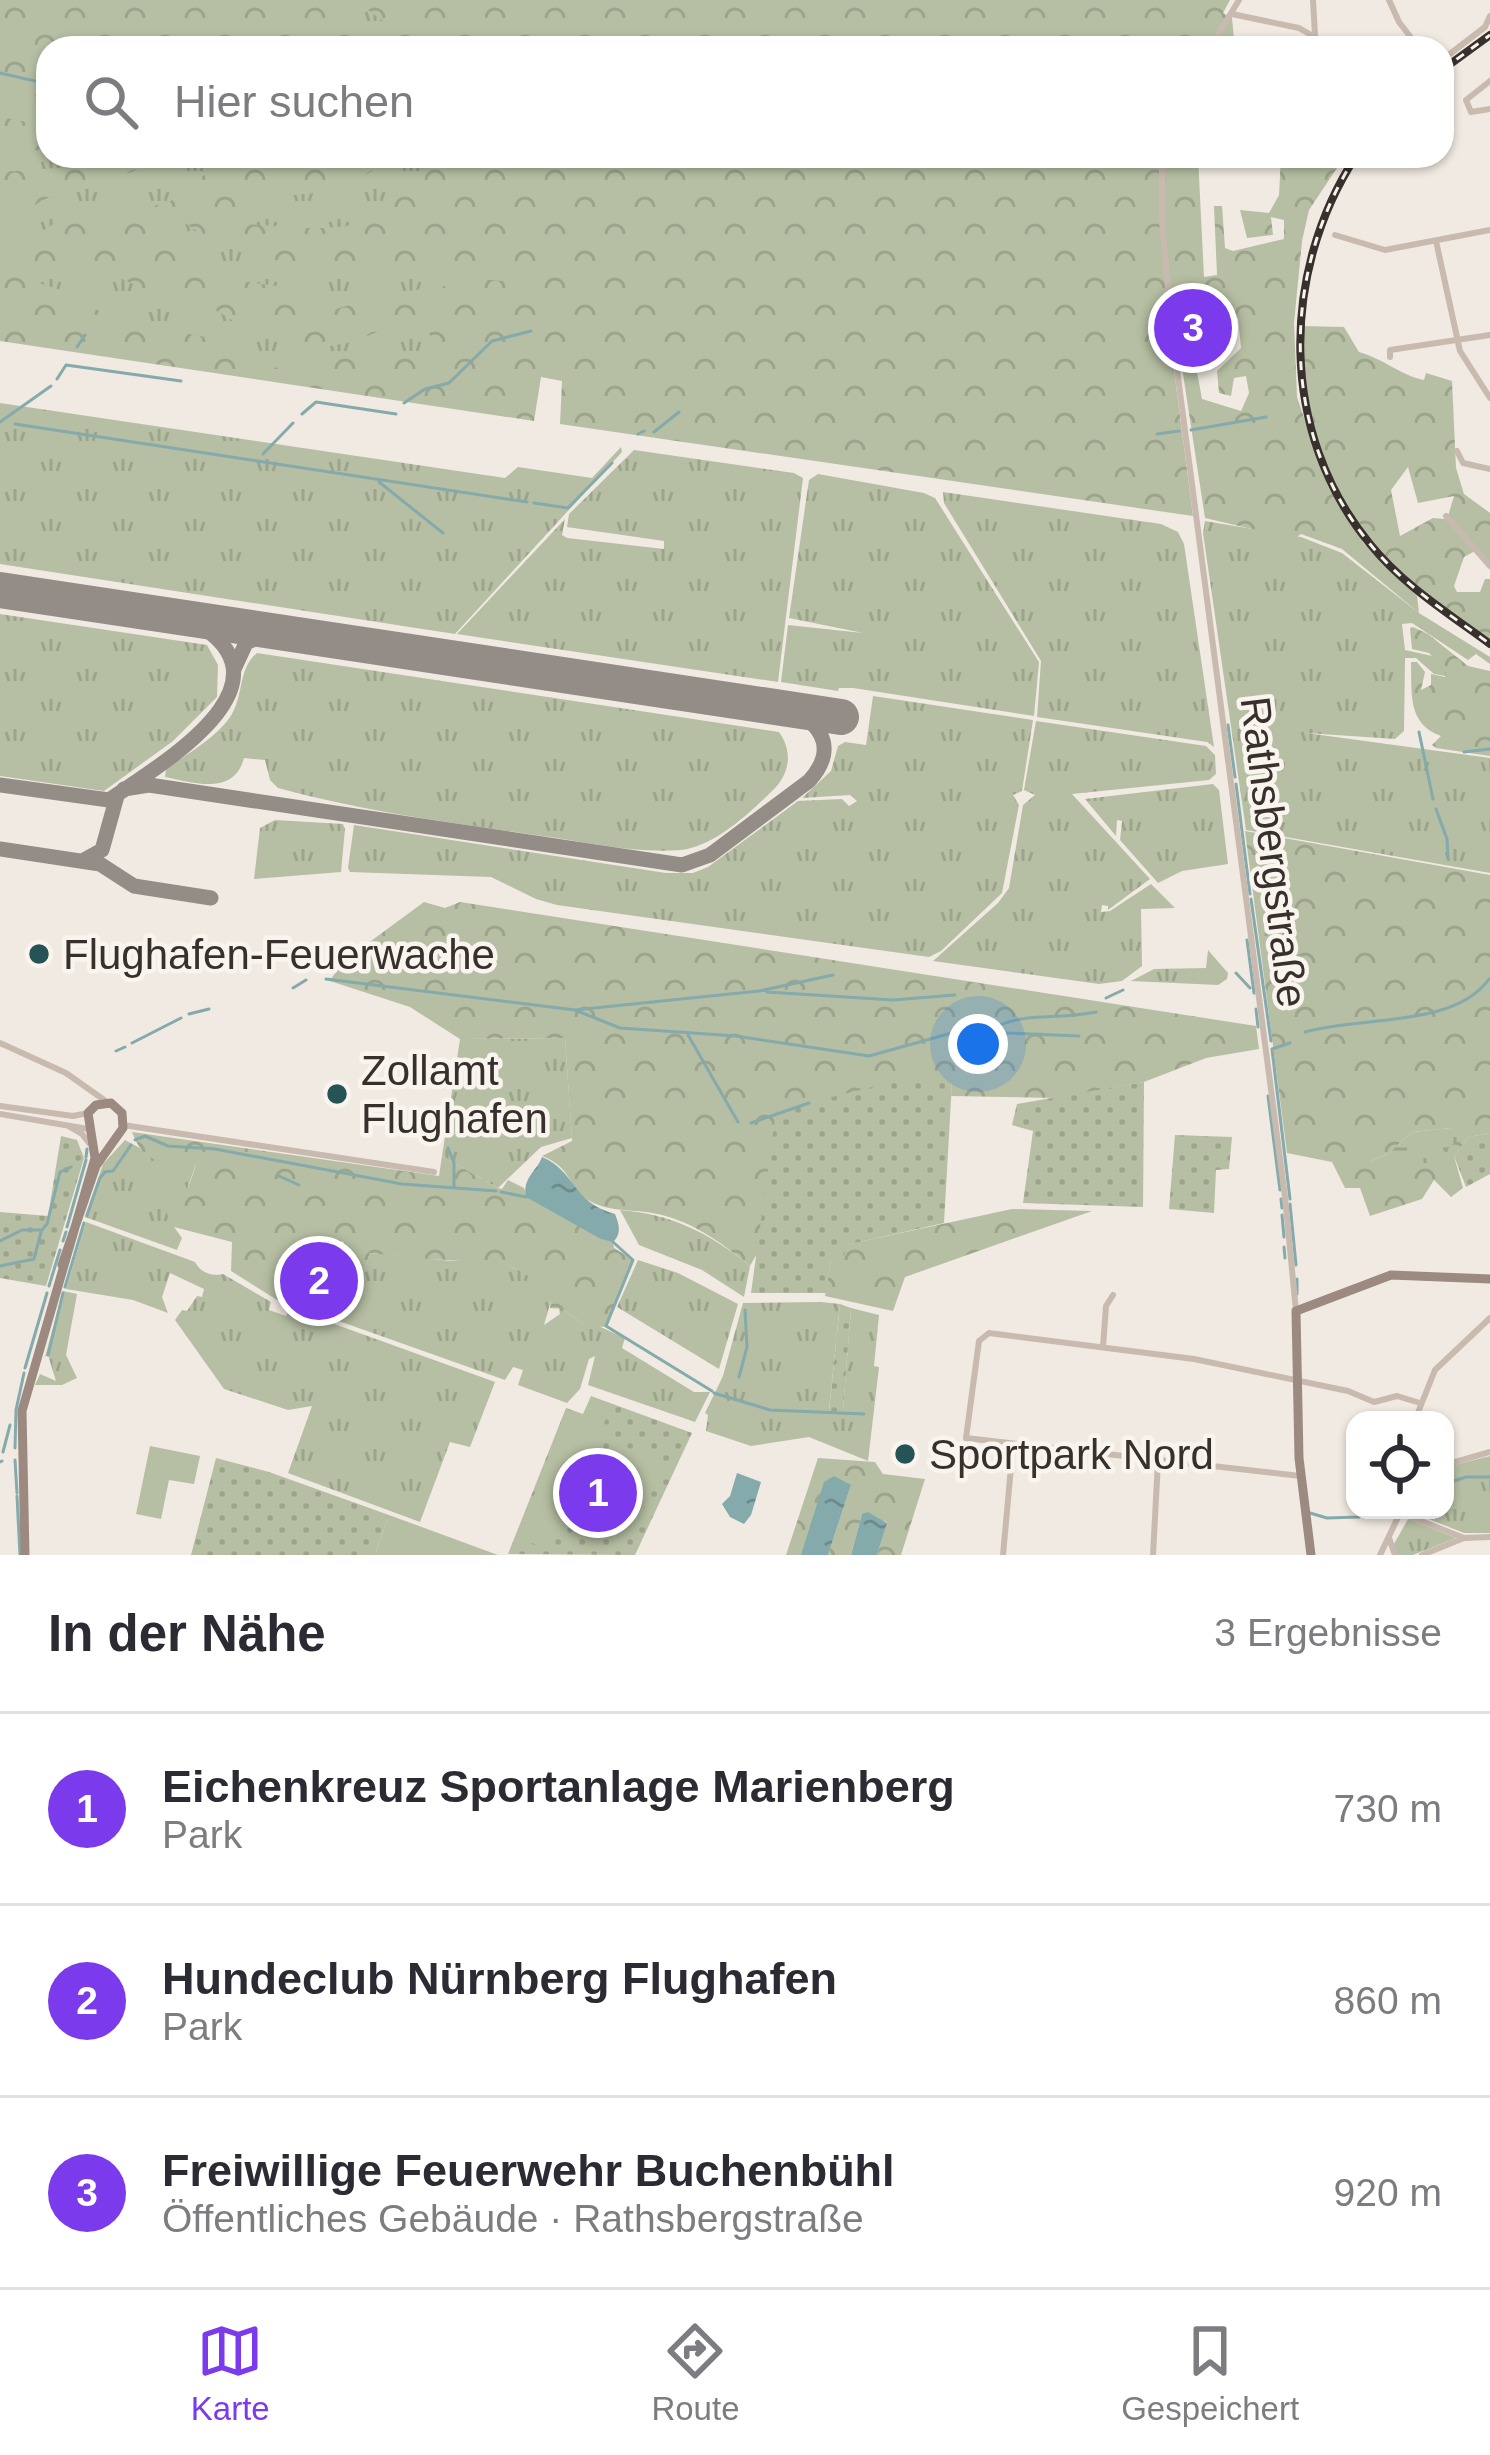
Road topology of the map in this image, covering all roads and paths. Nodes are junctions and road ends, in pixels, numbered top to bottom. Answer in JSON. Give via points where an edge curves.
{"nodes":[{"id":1,"x":1239,"y":0,"type":"edge"},
{"id":2,"x":1313,"y":0,"type":"edge"},
{"id":3,"x":1389,"y":0,"type":"edge"},
{"id":4,"x":1232,"y":14,"type":"junction"},
{"id":5,"x":1490,"y":16,"type":"edge"},
{"id":6,"x":1315,"y":35,"type":"joint"},
{"id":7,"x":1218,"y":36,"type":"edge"},
{"id":8,"x":1410,"y":36,"type":"edge"},
{"id":9,"x":1454,"y":51,"type":"edge"},
{"id":10,"x":1490,"y":81,"type":"edge"},
{"id":11,"x":1490,"y":109,"type":"edge"},
{"id":12,"x":1161,"y":168,"type":"edge"},
{"id":13,"x":1490,"y":230,"type":"edge"},
{"id":14,"x":1335,"y":235,"type":"dead end"},
{"id":15,"x":1436,"y":241,"type":"junction"},
{"id":16,"x":1490,"y":335,"type":"edge"},
{"id":17,"x":1457,"y":340,"type":"junction"},
{"id":18,"x":1390,"y":357,"type":"dead end"},
{"id":19,"x":1490,"y":398,"type":"edge"},
{"id":20,"x":1457,"y":451,"type":"dead end"},
{"id":21,"x":1490,"y":469,"type":"edge"},
{"id":22,"x":1446,"y":516,"type":"dead end"},
{"id":23,"x":1490,"y":566,"type":"edge"},
{"id":24,"x":0,"y":1042,"type":"edge"},
{"id":25,"x":107,"y":1102,"type":"junction"},
{"id":26,"x":0,"y":1110,"type":"edge"},
{"id":27,"x":88,"y":1113,"type":"junction"},
{"id":28,"x":64,"y":1124,"type":"junction"},
{"id":29,"x":121,"y":1130,"type":"junction"},
{"id":30,"x":91,"y":1132,"type":"junction"},
{"id":31,"x":92,"y":1170,"type":"junction"},
{"id":32,"x":434,"y":1172,"type":"dead end"},
{"id":33,"x":62,"y":1265,"type":"junction"},
{"id":34,"x":1490,"y":1279,"type":"edge"},
{"id":35,"x":1113,"y":1295,"type":"dead end"},
{"id":36,"x":1296,"y":1311,"type":"junction"},
{"id":37,"x":1490,"y":1318,"type":"edge"},
{"id":38,"x":1103,"y":1347,"type":"junction"},
{"id":39,"x":1296,"y":1381,"type":"junction"},
{"id":40,"x":1420,"y":1403,"type":"junction"},
{"id":41,"x":1418,"y":1411,"type":"edge"},
{"id":42,"x":1013,"y":1444,"type":"junction"},
{"id":43,"x":1490,"y":1452,"type":"edge"},
{"id":44,"x":1158,"y":1461,"type":"junction"},
{"id":45,"x":1454,"y":1462,"type":"edge"},
{"id":46,"x":1300,"y":1476,"type":"junction"},
{"id":47,"x":1397,"y":1519,"type":"edge"},
{"id":48,"x":1420,"y":1519,"type":"edge"},
{"id":49,"x":1490,"y":1537,"type":"edge"},
{"id":50,"x":1389,"y":1538,"type":"junction"},
{"id":51,"x":1464,"y":1538,"type":"junction"},
{"id":52,"x":25,"y":1555,"type":"edge"},
{"id":53,"x":1003,"y":1555,"type":"edge"},
{"id":54,"x":1153,"y":1555,"type":"edge"},
{"id":55,"x":1311,"y":1555,"type":"edge"},
{"id":56,"x":1380,"y":1555,"type":"edge"},
{"id":57,"x":1395,"y":1555,"type":"edge"},
{"id":58,"x":1422,"y":1555,"type":"edge"}],
"edges":[{"from":1,"to":4,"type":"street"},
{"from":2,"to":6,"type":"street"},
{"from":3,"to":8,"type":"street"},
{"from":4,"to":6,"type":"street"},
{"from":4,"to":7,"type":"street"},
{"from":5,"to":9,"type":"street"},
{"from":10,"to":11,"type":"street","via":[[1466,100],[1471,112]]},
{"from":12,"to":36,"type":"street","name":"Rathsbergstraße","via":[[1172,331]]},
{"from":13,"to":15,"type":"street"},
{"from":14,"to":15,"type":"street","via":[[1384,250]]},
{"from":15,"to":17,"type":"street"},
{"from":16,"to":17,"type":"street"},
{"from":17,"to":18,"type":"street","via":[[1390,350]]},
{"from":17,"to":19,"type":"street"},
{"from":20,"to":21,"type":"street","via":[[1463,463]]},
{"from":22,"to":23,"type":"street"},
{"from":24,"to":25,"type":"street"},
{"from":25,"to":27,"type":"main road"},
{"from":25,"to":29,"type":"main road","via":[[120,1111]]},
{"from":26,"to":27,"type":"street"},
{"from":26,"to":28,"type":"street"},
{"from":27,"to":30,"type":"main road"},
{"from":28,"to":30,"type":"street"},
{"from":28,"to":31,"type":"street","via":[[88,1140]]},
{"from":29,"to":30,"type":"main road","via":[[107,1139]]},
{"from":29,"to":32,"type":"street"},
{"from":29,"to":33,"type":"main road","via":[[95,1170]]},
{"from":30,"to":31,"type":"main road"},
{"from":31,"to":33,"type":"main road"},
{"from":33,"to":52,"type":"main road","via":[[22,1411]]},
{"from":34,"to":36,"type":"main road","via":[[1391,1275]]},
{"from":35,"to":38,"type":"street"},
{"from":36,"to":39,"type":"main road","name":"Rathsbergstraße"},
{"from":37,"to":40,"type":"street","via":[[1435,1370]]},
{"from":38,"to":39,"type":"street"},
{"from":38,"to":42,"type":"street","via":[[982,1335],[966,1438]]},
{"from":39,"to":40,"type":"street","via":[[1374,1402],[1396,1396]]},
{"from":39,"to":46,"type":"main road","name":"Rathsbergstraße"},
{"from":40,"to":41,"type":"street"},
{"from":42,"to":44,"type":"street"},
{"from":42,"to":53,"type":"street"},
{"from":43,"to":45,"type":"street"},
{"from":44,"to":46,"type":"street"},
{"from":44,"to":54,"type":"street"},
{"from":46,"to":55,"type":"main road","name":"Rathsbergstraße"},
{"from":47,"to":50,"type":"street"},
{"from":48,"to":51,"type":"street"},
{"from":49,"to":51,"type":"street"},
{"from":50,"to":56,"type":"street"},
{"from":50,"to":57,"type":"street"},
{"from":51,"to":58,"type":"street"}]}
